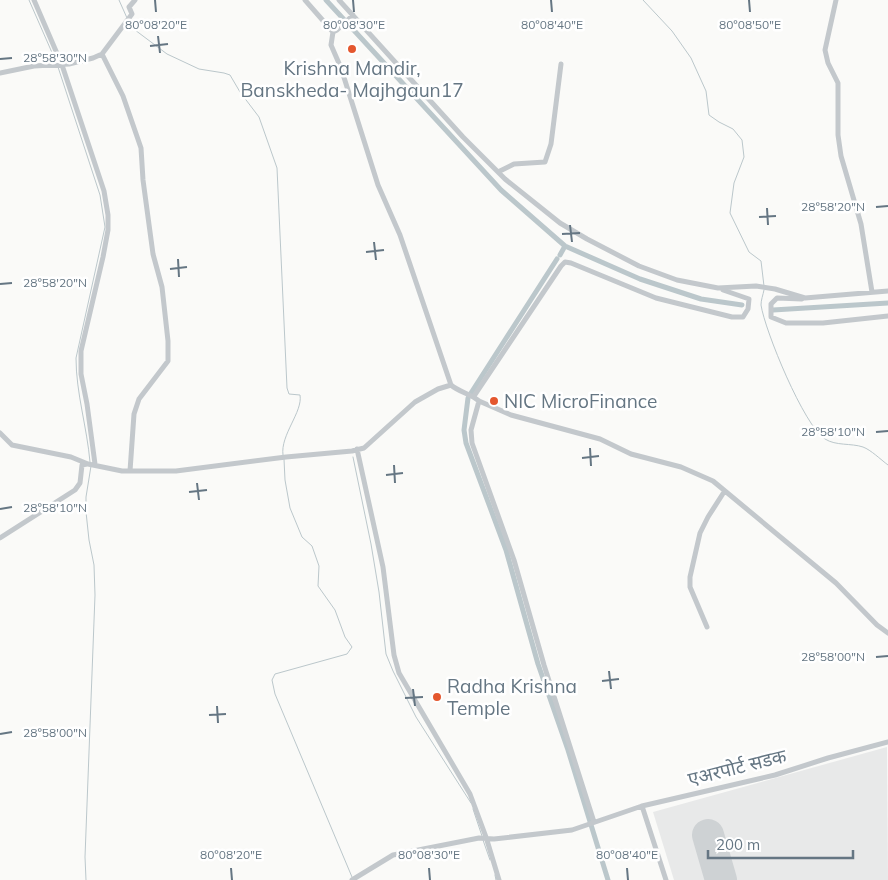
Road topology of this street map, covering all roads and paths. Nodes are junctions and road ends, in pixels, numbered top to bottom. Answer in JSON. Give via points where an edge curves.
{"nodes":[{"id":1,"x":34,"y":0,"type":"edge"},
{"id":2,"x":135,"y":0,"type":"edge"},
{"id":3,"x":305,"y":0,"type":"edge"},
{"id":4,"x":339,"y":0,"type":"edge"},
{"id":5,"x":836,"y":0,"type":"edge"},
{"id":6,"x":353,"y":15,"type":"junction"},
{"id":7,"x":335,"y":30,"type":"junction"},
{"id":8,"x":102,"y":54,"type":"junction"},
{"id":9,"x":561,"y":64,"type":"dead end"},
{"id":10,"x":59,"y":65,"type":"junction"},
{"id":11,"x":0,"y":73,"type":"edge"},
{"id":12,"x":498,"y":172,"type":"junction"},
{"id":13,"x":718,"y":288,"type":"junction"},
{"id":14,"x":888,"y":290,"type":"edge"},
{"id":15,"x":872,"y":292,"type":"junction"},
{"id":16,"x":805,"y":298,"type":"junction"},
{"id":17,"x":888,"y":316,"type":"edge"},
{"id":18,"x":450,"y":385,"type":"junction"},
{"id":19,"x":476,"y":399,"type":"junction"},
{"id":20,"x":0,"y":433,"type":"edge"},
{"id":21,"x":357,"y":450,"type":"junction"},
{"id":22,"x":88,"y":464,"type":"junction"},
{"id":23,"x":94,"y":464,"type":"junction"},
{"id":24,"x":130,"y":471,"type":"junction"},
{"id":25,"x":724,"y":492,"type":"junction"},
{"id":26,"x":0,"y":538,"type":"edge"},
{"id":27,"x":707,"y":627,"type":"dead end"},
{"id":28,"x":888,"y":633,"type":"edge"},
{"id":29,"x":888,"y":742,"type":"edge"},
{"id":30,"x":642,"y":806,"type":"junction"},
{"id":31,"x":591,"y":823,"type":"junction"},
{"id":32,"x":483,"y":838,"type":"junction"},
{"id":33,"x":354,"y":879,"type":"edge"},
{"id":34,"x":499,"y":880,"type":"edge"},
{"id":35,"x":666,"y":880,"type":"edge"}],
"edges":[{"from":1,"to":10,"type":"street"},
{"from":2,"to":8,"type":"street","via":[[129,7],[132,14]]},
{"from":3,"to":7,"type":"street"},
{"from":4,"to":6,"type":"street"},
{"from":5,"to":15,"type":"street","via":[[825,50],[838,82],[841,156],[861,224]]},
{"from":6,"to":7,"type":"street"},
{"from":6,"to":12,"type":"street"},
{"from":7,"to":18,"type":"street","via":[[331,45]]},
{"from":8,"to":10,"type":"street"},
{"from":8,"to":24,"type":"street","via":[[141,148],[153,254],[162,286],[168,341],[168,360],[139,400],[134,414]]},
{"from":9,"to":12,"type":"street","via":[[546,162],[514,164]]},
{"from":10,"to":11,"type":"street"},
{"from":10,"to":23,"type":"street","via":[[104,191],[108,215],[103,257],[81,351],[80,374]]},
{"from":12,"to":13,"type":"street","via":[[560,223],[639,266],[677,280]]},
{"from":13,"to":16,"type":"street","via":[[756,286]]},
{"from":13,"to":19,"type":"street","via":[[749,299],[743,317],[656,298],[565,262],[519,327]]},
{"from":14,"to":15,"type":"street"},
{"from":15,"to":16,"type":"street"},
{"from":16,"to":17,"type":"street","via":[[777,298],[771,304],[771,317],[786,323],[823,323]]},
{"from":18,"to":19,"type":"street"},
{"from":18,"to":21,"type":"street","via":[[415,402],[364,448]]},
{"from":19,"to":25,"type":"street","via":[[512,415],[585,434],[631,454],[681,467],[713,481]]},
{"from":19,"to":31,"type":"street","via":[[472,443],[514,560]]},
{"from":20,"to":22,"type":"street","via":[[12,445],[71,457]]},
{"from":21,"to":24,"type":"street","via":[[176,472]]},
{"from":21,"to":32,"type":"street","via":[[383,568],[399,673],[470,794]]},
{"from":22,"to":23,"type":"street"},
{"from":22,"to":26,"type":"street","via":[[82,465],[76,490]]},
{"from":23,"to":24,"type":"street"},
{"from":25,"to":27,"type":"street","via":[[700,533],[690,576],[692,596]]},
{"from":25,"to":28,"type":"street","via":[[836,582]]},
{"from":29,"to":30,"type":"street","name":"एअरपोर्ट सडक","via":[[775,775]]},
{"from":30,"to":31,"type":"street","name":"एअरपोर्ट सडक"},
{"from":30,"to":35,"type":"street"},
{"from":31,"to":32,"type":"street","name":"एअरपोर्ट सडक","via":[[572,830]]},
{"from":32,"to":33,"type":"street","name":"एअरपोर्ट सडक","via":[[393,855]]},
{"from":32,"to":34,"type":"street"}]}
